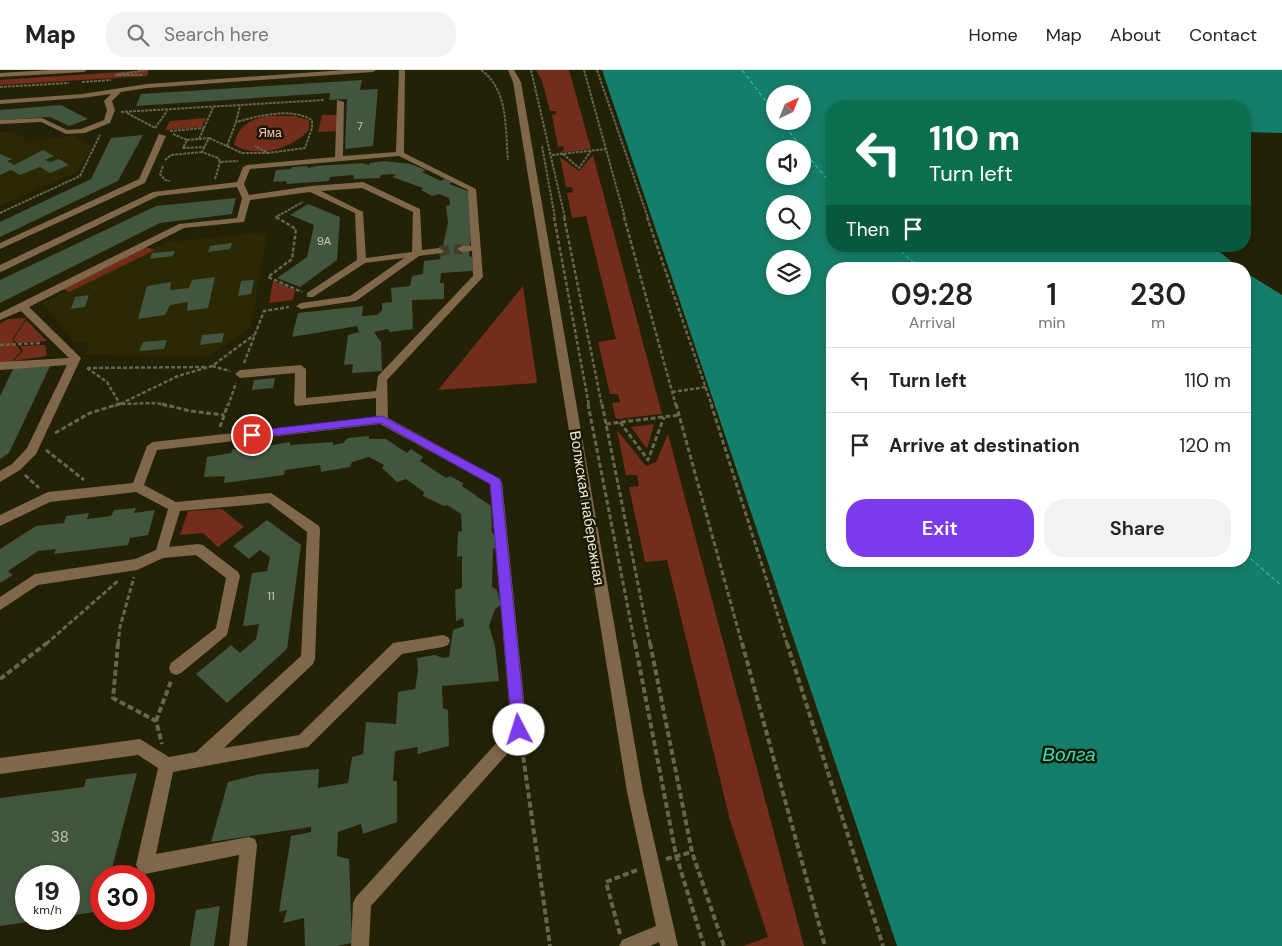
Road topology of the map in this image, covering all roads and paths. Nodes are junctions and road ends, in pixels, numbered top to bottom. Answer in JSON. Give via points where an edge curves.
{"nodes":[{"id":1,"x":84,"y":70,"type":"edge"},
{"id":2,"x":147,"y":70,"type":"edge"},
{"id":3,"x":151,"y":70,"type":"edge"},
{"id":4,"x":374,"y":70,"type":"edge"},
{"id":5,"x":402,"y":70,"type":"edge"},
{"id":6,"x":481,"y":70,"type":"edge"},
{"id":7,"x":511,"y":70,"type":"edge"},
{"id":8,"x":531,"y":70,"type":"edge"},
{"id":9,"x":584,"y":70,"type":"edge"},
{"id":10,"x":598,"y":70,"type":"edge"},
{"id":11,"x":0,"y":75,"type":"edge"},
{"id":12,"x":118,"y":90,"type":"junction"},
{"id":13,"x":324,"y":100,"type":"dead end"},
{"id":14,"x":0,"y":102,"type":"edge"},
{"id":15,"x":340,"y":102,"type":"dead end"},
{"id":16,"x":240,"y":106,"type":"junction"},
{"id":17,"x":213,"y":108,"type":"junction"},
{"id":18,"x":111,"y":110,"type":"junction"},
{"id":19,"x":168,"y":110,"type":"junction"},
{"id":20,"x":107,"y":121,"type":"junction"},
{"id":21,"x":0,"y":122,"type":"edge"},
{"id":22,"x":236,"y":122,"type":"junction"},
{"id":23,"x":155,"y":128,"type":"dead end"},
{"id":24,"x":204,"y":128,"type":"junction"},
{"id":25,"x":164,"y":134,"type":"joint"},
{"id":26,"x":540,"y":137,"type":"dead end"},
{"id":27,"x":209,"y":138,"type":"junction"},
{"id":28,"x":199,"y":139,"type":"junction"},
{"id":29,"x":187,"y":140,"type":"dead end"},
{"id":30,"x":227,"y":146,"type":"junction"},
{"id":31,"x":254,"y":146,"type":"dead end"},
{"id":32,"x":205,"y":147,"type":"dead end"},
{"id":33,"x":183,"y":148,"type":"dead end"},
{"id":34,"x":606,"y":149,"type":"junction"},
{"id":35,"x":591,"y":151,"type":"junction"},
{"id":36,"x":202,"y":152,"type":"dead end"},
{"id":37,"x":268,"y":153,"type":"junction"},
{"id":38,"x":180,"y":154,"type":"junction"},
{"id":39,"x":400,"y":154,"type":"junction"},
{"id":40,"x":562,"y":154,"type":"junction"},
{"id":41,"x":552,"y":155,"type":"junction"},
{"id":42,"x":339,"y":159,"type":"junction"},
{"id":43,"x":508,"y":160,"type":"dead end"},
{"id":44,"x":220,"y":162,"type":"dead end"},
{"id":45,"x":289,"y":163,"type":"junction"},
{"id":46,"x":214,"y":181,"type":"dead end"},
{"id":47,"x":173,"y":182,"type":"dead end"},
{"id":48,"x":240,"y":184,"type":"junction"},
{"id":49,"x":315,"y":191,"type":"junction"},
{"id":50,"x":246,"y":198,"type":"junction"},
{"id":51,"x":0,"y":213,"type":"edge"},
{"id":52,"x":0,"y":246,"type":"edge"},
{"id":53,"x":477,"y":248,"type":"junction"},
{"id":54,"x":462,"y":249,"type":"tunnel mouth"},
{"id":55,"x":439,"y":252,"type":"tunnel mouth"},
{"id":56,"x":417,"y":254,"type":"junction"},
{"id":57,"x":362,"y":261,"type":"junction"},
{"id":58,"x":0,"y":269,"type":"edge"},
{"id":59,"x":310,"y":295,"type":"dead end"},
{"id":60,"x":22,"y":306,"type":"junction"},
{"id":61,"x":301,"y":306,"type":"junction"},
{"id":62,"x":0,"y":317,"type":"edge"},
{"id":63,"x":255,"y":334,"type":"junction"},
{"id":64,"x":60,"y":342,"type":"junction"},
{"id":65,"x":0,"y":345,"type":"edge"},
{"id":66,"x":72,"y":365,"type":"junction"},
{"id":67,"x":0,"y":366,"type":"edge"},
{"id":68,"x":212,"y":366,"type":"junction"},
{"id":69,"x":88,"y":368,"type":"junction"},
{"id":70,"x":240,"y":374,"type":"junction"},
{"id":71,"x":706,"y":387,"type":"junction"},
{"id":72,"x":672,"y":392,"type":"junction"},
{"id":73,"x":382,"y":394,"type":"junction"},
{"id":74,"x":120,"y":404,"type":"junction"},
{"id":75,"x":224,"y":415,"type":"junction"},
{"id":76,"x":679,"y":415,"type":"junction"},
{"id":77,"x":664,"y":417,"type":"junction"},
{"id":78,"x":382,"y":420,"type":"junction"},
{"id":79,"x":620,"y":422,"type":"junction"},
{"id":80,"x":606,"y":424,"type":"junction"},
{"id":81,"x":215,"y":439,"type":"junction"},
{"id":82,"x":36,"y":443,"type":"junction"},
{"id":83,"x":0,"y":477,"type":"edge"},
{"id":84,"x":138,"y":487,"type":"junction"},
{"id":85,"x":98,"y":491,"type":"junction"},
{"id":86,"x":174,"y":507,"type":"junction"},
{"id":87,"x":0,"y":521,"type":"edge"},
{"id":88,"x":161,"y":553,"type":"junction"},
{"id":89,"x":138,"y":564,"type":"junction"},
{"id":90,"x":0,"y":604,"type":"edge"},
{"id":91,"x":444,"y":640,"type":"dead end"},
{"id":92,"x":176,"y":668,"type":"joint"},
{"id":93,"x":0,"y":679,"type":"edge"},
{"id":94,"x":156,"y":721,"type":"junction"},
{"id":95,"x":519,"y":730,"type":"junction"},
{"id":96,"x":198,"y":761,"type":"junction"},
{"id":97,"x":0,"y":766,"type":"edge"},
{"id":98,"x":167,"y":766,"type":"junction"},
{"id":99,"x":692,"y":852,"type":"junction"},
{"id":100,"x":676,"y":856,"type":"junction"},
{"id":101,"x":650,"y":865,"type":"junction"},
{"id":102,"x":666,"y":938,"type":"edge"},
{"id":103,"x":625,"y":941,"type":"edge"},
{"id":104,"x":238,"y":946,"type":"edge"},
{"id":105,"x":360,"y":946,"type":"edge"},
{"id":106,"x":550,"y":946,"type":"edge"},
{"id":107,"x":704,"y":946,"type":"edge"},
{"id":108,"x":724,"y":946,"type":"edge"},
{"id":109,"x":825,"y":946,"type":"edge"},
{"id":110,"x":883,"y":946,"type":"edge"}],
"edges":[{"from":1,"to":11,"type":"street"},
{"from":2,"to":3,"type":"path","via":[[116,75],[149,76]]},
{"from":4,"to":12,"type":"street"},
{"from":5,"to":39,"type":"street"},
{"from":6,"to":43,"type":"path","via":[[495,80],[500,92]]},
{"from":7,"to":101,"type":"street","name":"Волжская набережная","via":[[517,82],[635,792]]},
{"from":8,"to":41,"type":"path"},
{"from":9,"to":34,"type":"path"},
{"from":10,"to":71,"type":"path"},
{"from":12,"to":14,"type":"street"},
{"from":12,"to":18,"type":"street","via":[[108,101]]},
{"from":13,"to":16,"type":"path"},
{"from":15,"to":42,"type":"street"},
{"from":16,"to":17,"type":"path"},
{"from":16,"to":22,"type":"path"},
{"from":17,"to":19,"type":"path"},
{"from":17,"to":24,"type":"path"},
{"from":18,"to":19,"type":"path","via":[[126,113]]},
{"from":18,"to":20,"type":"street"},
{"from":19,"to":23,"type":"path"},
{"from":20,"to":21,"type":"street","via":[[82,131],[66,132],[42,120]]},
{"from":20,"to":51,"type":"path","via":[[80,176]]},
{"from":22,"to":30,"type":"path"},
{"from":22,"to":37,"type":"path","via":[[266,115],[290,114],[307,116],[312,120],[304,148]]},
{"from":24,"to":25,"type":"path"},
{"from":24,"to":28,"type":"path"},
{"from":25,"to":52,"type":"street","via":[[142,181]]},
{"from":26,"to":100,"type":"path","via":[[592,428]]},
{"from":27,"to":28,"type":"path"},
{"from":27,"to":30,"type":"path"},
{"from":27,"to":32,"type":"path"},
{"from":28,"to":29,"type":"path"},
{"from":30,"to":37,"type":"path","via":[[242,153]]},
{"from":31,"to":37,"type":"path"},
{"from":33,"to":38,"type":"path"},
{"from":34,"to":35,"type":"path"},
{"from":34,"to":72,"type":"path"},
{"from":35,"to":40,"type":"path"},
{"from":35,"to":40,"type":"path","via":[[579,168]]},
{"from":36,"to":38,"type":"path"},
{"from":37,"to":45,"type":"path"},
{"from":38,"to":47,"type":"path","via":[[166,158],[160,174]]},
{"from":39,"to":42,"type":"street"},
{"from":39,"to":53,"type":"street","via":[[472,189]]},
{"from":40,"to":41,"type":"path"},
{"from":41,"to":80,"type":"path"},
{"from":42,"to":45,"type":"street"},
{"from":44,"to":46,"type":"path"},
{"from":45,"to":48,"type":"street","via":[[247,167]]},
{"from":48,"to":50,"type":"street"},
{"from":48,"to":58,"type":"street","via":[[156,194]]},
{"from":49,"to":50,"type":"street"},
{"from":49,"to":56,"type":"street","via":[[363,185],[417,211]]},
{"from":49,"to":57,"type":"street","via":[[359,212]]},
{"from":49,"to":61,"type":"path","via":[[276,217],[296,229],[292,259],[268,277],[302,291]]},
{"from":50,"to":60,"type":"street","via":[[241,220],[182,226]]},
{"from":53,"to":54,"type":"street"},
{"from":53,"to":73,"type":"street","via":[[478,277],[382,379]]},
{"from":55,"to":56,"type":"street"},
{"from":56,"to":57,"type":"street"},
{"from":56,"to":61,"type":"street","via":[[353,300]]},
{"from":57,"to":59,"type":"street"},
{"from":60,"to":62,"type":"street"},
{"from":60,"to":64,"type":"street"},
{"from":61,"to":63,"type":"path","via":[[264,311]]},
{"from":63,"to":68,"type":"path"},
{"from":63,"to":70,"type":"path"},
{"from":64,"to":65,"type":"path"},
{"from":64,"to":66,"type":"street","via":[[76,358]]},
{"from":66,"to":67,"type":"street"},
{"from":66,"to":69,"type":"path"},
{"from":66,"to":82,"type":"street"},
{"from":68,"to":69,"type":"path"},
{"from":68,"to":70,"type":"path"},
{"from":68,"to":74,"type":"path","via":[[178,376]]},
{"from":69,"to":74,"type":"path","via":[[107,382]]},
{"from":70,"to":73,"type":"street","via":[[301,369],[300,403]]},
{"from":70,"to":75,"type":"path"},
{"from":71,"to":72,"type":"path"},
{"from":71,"to":110,"type":"path"},
{"from":72,"to":76,"type":"path"},
{"from":73,"to":78,"type":"street"},
{"from":74,"to":75,"type":"path","via":[[157,403]]},
{"from":74,"to":82,"type":"path","via":[[90,413]]},
{"from":75,"to":81,"type":"path"},
{"from":76,"to":77,"type":"path"},
{"from":76,"to":109,"type":"path"},
{"from":77,"to":79,"type":"path"},
{"from":77,"to":79,"type":"path","via":[[648,460]]},
{"from":78,"to":81,"type":"street"},
{"from":78,"to":95,"type":"street","via":[[496,482]]},
{"from":79,"to":80,"type":"path"},
{"from":80,"to":99,"type":"path"},
{"from":81,"to":84,"type":"street","via":[[153,446]]},
{"from":82,"to":83,"type":"street","via":[[16,467]]},
{"from":82,"to":85,"type":"path"},
{"from":84,"to":85,"type":"street"},
{"from":84,"to":86,"type":"street"},
{"from":85,"to":87,"type":"street","via":[[48,497]]},
{"from":86,"to":88,"type":"street"},
{"from":86,"to":96,"type":"street","via":[[271,498],[314,530],[308,659]]},
{"from":88,"to":89,"type":"street"},
{"from":88,"to":92,"type":"street","via":[[198,549],[233,576],[222,631]]},
{"from":89,"to":90,"type":"street","via":[[35,580]]},
{"from":89,"to":93,"type":"path"},
{"from":89,"to":94,"type":"path","via":[[120,627],[113,698]]},
{"from":91,"to":96,"type":"street","via":[[398,648],[302,742]]},
{"from":92,"to":94,"type":"path"},
{"from":94,"to":98,"type":"path"},
{"from":95,"to":105,"type":"street","via":[[362,903]]},
{"from":95,"to":106,"type":"path"},
{"from":96,"to":98,"type":"street"},
{"from":97,"to":98,"type":"street","via":[[140,747]]},
{"from":98,"to":104,"type":"street","via":[[145,865],[249,845]]},
{"from":99,"to":100,"type":"path"},
{"from":99,"to":108,"type":"path"},
{"from":100,"to":101,"type":"path"},
{"from":100,"to":107,"type":"path"},
{"from":101,"to":102,"type":"street","name":"Волжская набережная"},
{"from":101,"to":103,"type":"path","via":[[606,882]]},
{"from":102,"to":103,"type":"street"}]}
